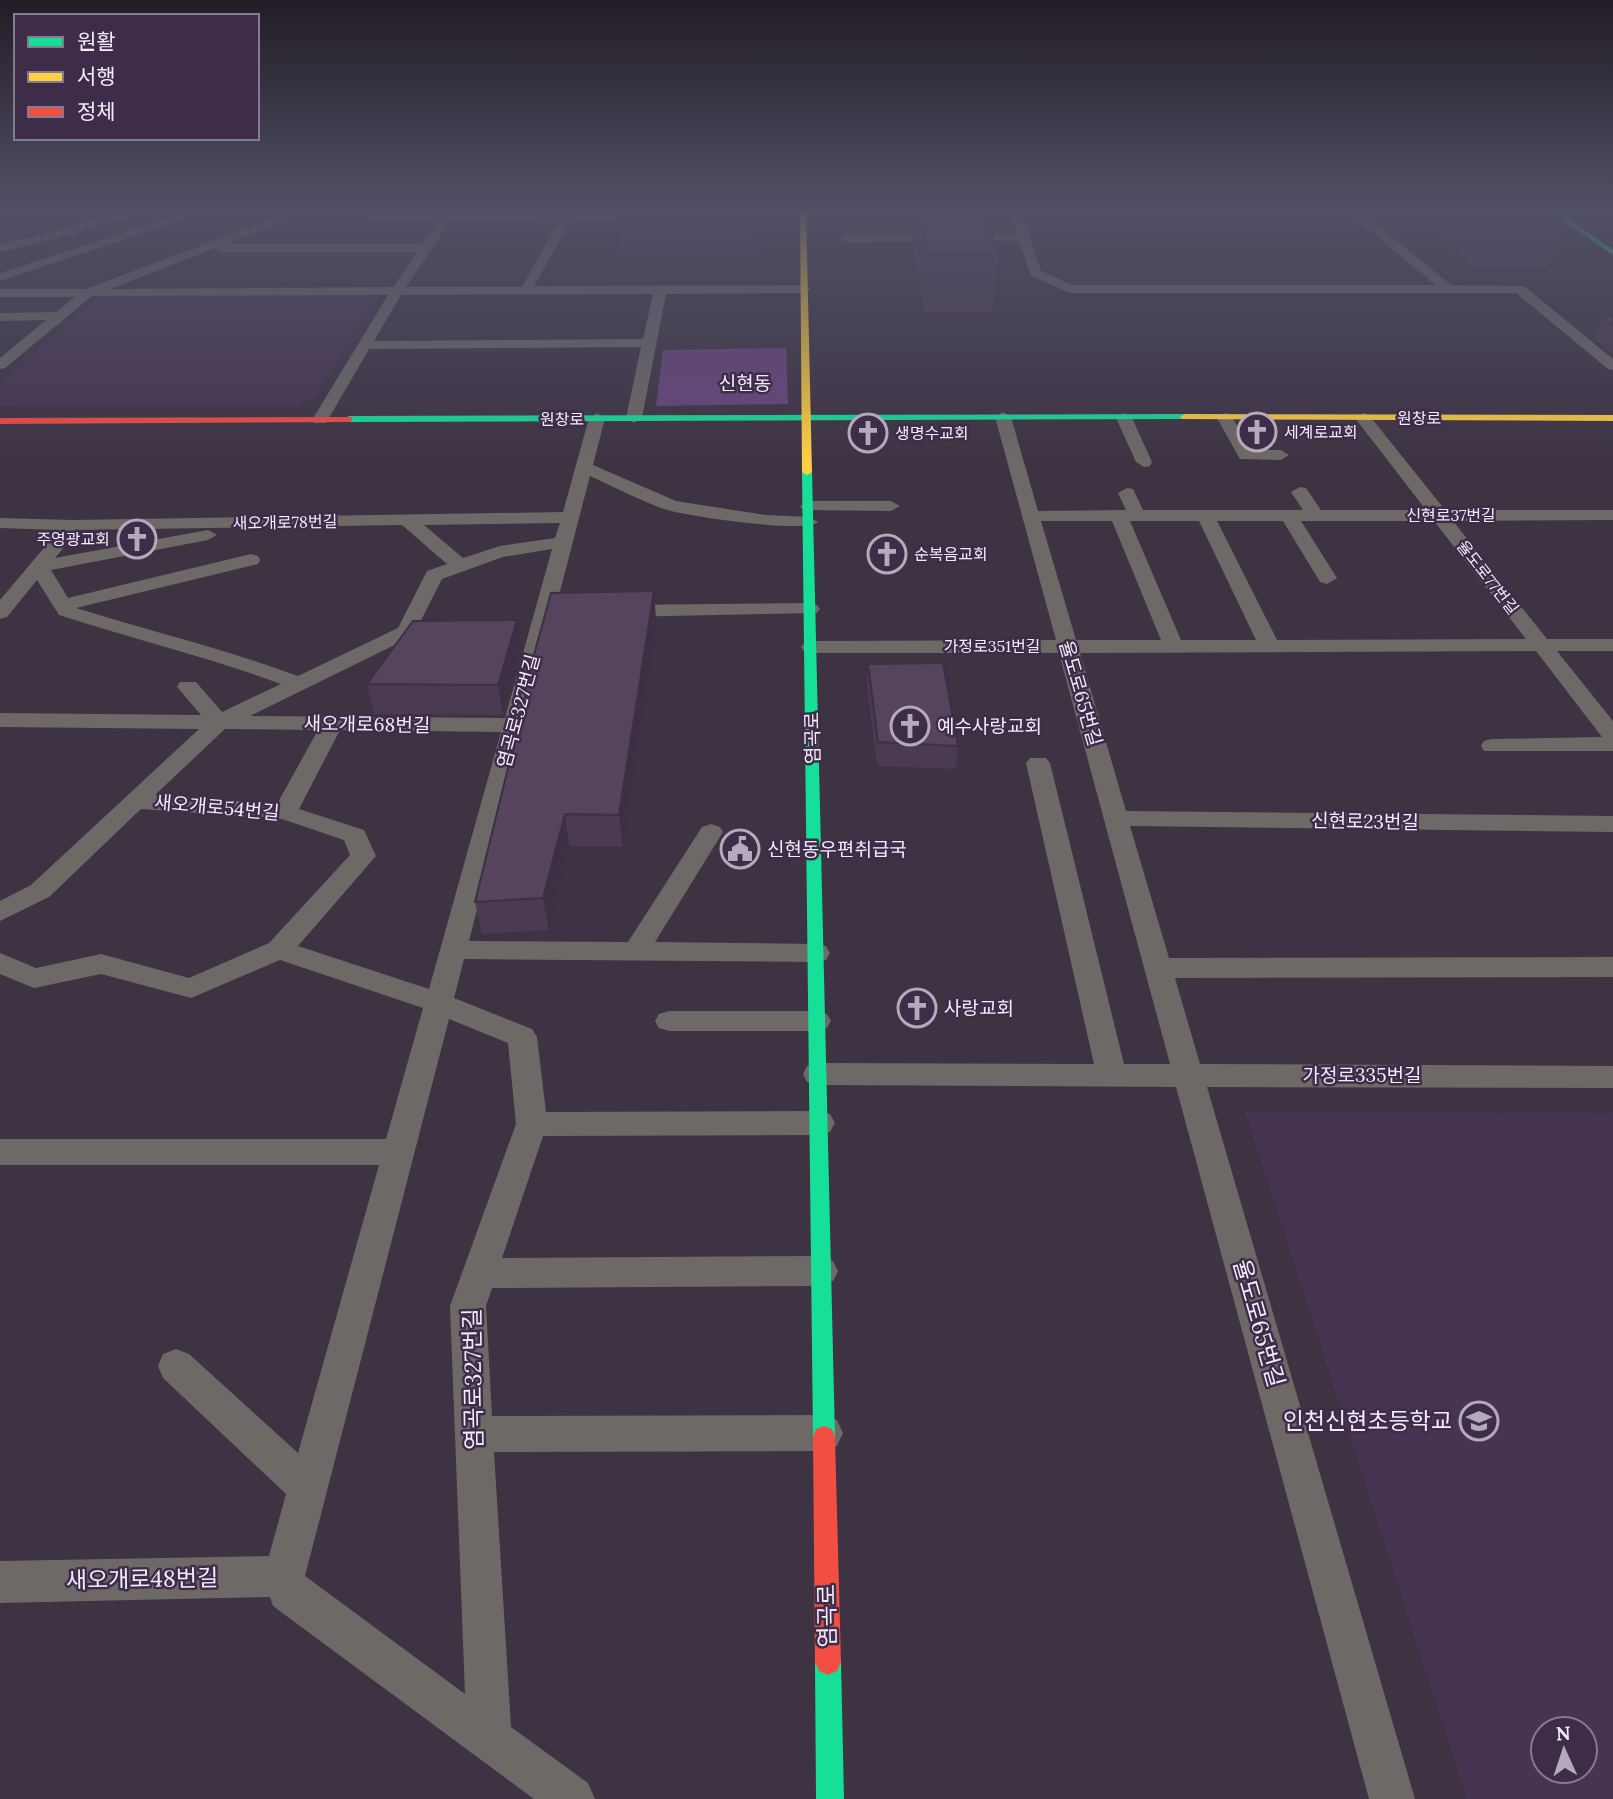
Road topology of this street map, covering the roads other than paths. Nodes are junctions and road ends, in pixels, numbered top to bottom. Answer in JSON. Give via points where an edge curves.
{"nodes":[{"id":1,"x":87,"y":294,"type":"edge"},
{"id":2,"x":395,"y":294,"type":"edge"},
{"id":3,"x":659,"y":294,"type":"edge"},
{"id":4,"x":805,"y":294,"type":"edge"},
{"id":5,"x":1525,"y":294,"type":"edge"},
{"id":6,"x":60,"y":316,"type":"junction"},
{"id":7,"x":0,"y":317,"type":"edge"},
{"id":8,"x":10,"y":341,"type":"dead end"},
{"id":9,"x":30,"y":341,"type":"junction"},
{"id":10,"x":649,"y":342,"type":"junction"},
{"id":11,"x":365,"y":345,"type":"junction"},
{"id":12,"x":0,"y":365,"type":"edge"},
{"id":13,"x":1613,"y":366,"type":"edge"},
{"id":14,"x":807,"y":417,"type":"junction"},
{"id":15,"x":1003,"y":417,"type":"junction"},
{"id":16,"x":597,"y":418,"type":"junction"},
{"id":17,"x":634,"y":418,"type":"junction"},
{"id":18,"x":1124,"y":418,"type":"junction"},
{"id":19,"x":1225,"y":418,"type":"junction"},
{"id":20,"x":1363,"y":418,"type":"junction"},
{"id":21,"x":1613,"y":418,"type":"edge"},
{"id":22,"x":320,"y":420,"type":"junction"},
{"id":23,"x":0,"y":421,"type":"edge"},
{"id":24,"x":1281,"y":455,"type":"dead end"},
{"id":25,"x":1144,"y":462,"type":"dead end"},
{"id":26,"x":584,"y":467,"type":"junction"},
{"id":27,"x":1300,"y":492,"type":"dead end"},
{"id":28,"x":1127,"y":493,"type":"dead end"},
{"id":29,"x":891,"y":506,"type":"dead end"},
{"id":30,"x":809,"y":514,"type":"junction"},
{"id":31,"x":1440,"y":515,"type":"junction"},
{"id":32,"x":1613,"y":515,"type":"edge"},
{"id":33,"x":1031,"y":516,"type":"junction"},
{"id":34,"x":1128,"y":516,"type":"junction"},
{"id":35,"x":1206,"y":516,"type":"junction"},
{"id":36,"x":1289,"y":516,"type":"junction"},
{"id":37,"x":1316,"y":516,"type":"junction"},
{"id":38,"x":407,"y":520,"type":"junction"},
{"id":39,"x":280,"y":522,"type":"junction"},
{"id":40,"x":0,"y":523,"type":"edge"},
{"id":41,"x":73,"y":525,"type":"junction"},
{"id":42,"x":567,"y":529,"type":"junction"},
{"id":43,"x":251,"y":560,"type":"dead end"},
{"id":44,"x":461,"y":566,"type":"junction"},
{"id":45,"x":39,"y":567,"type":"junction"},
{"id":46,"x":1327,"y":578,"type":"dead end"},
{"id":47,"x":62,"y":605,"type":"junction"},
{"id":48,"x":810,"y":610,"type":"junction"},
{"id":49,"x":601,"y":611,"type":"edge"},
{"id":50,"x":0,"y":613,"type":"edge"},
{"id":51,"x":1172,"y":645,"type":"junction"},
{"id":52,"x":1269,"y":645,"type":"junction"},
{"id":53,"x":1542,"y":645,"type":"junction"},
{"id":54,"x":1613,"y":645,"type":"edge"},
{"id":55,"x":1068,"y":646,"type":"junction"},
{"id":56,"x":811,"y":647,"type":"junction"},
{"id":57,"x":298,"y":683,"type":"junction"},
{"id":58,"x":188,"y":687,"type":"dead end"},
{"id":59,"x":0,"y":720,"type":"edge"},
{"id":60,"x":219,"y":722,"type":"junction"},
{"id":61,"x":333,"y":723,"type":"junction"},
{"id":62,"x":514,"y":725,"type":"junction"},
{"id":63,"x":1613,"y":736,"type":"edge"},
{"id":64,"x":1613,"y":744,"type":"edge"},
{"id":65,"x":1492,"y":746,"type":"dead end"},
{"id":66,"x":1038,"y":763,"type":"dead end"},
{"id":67,"x":135,"y":801,"type":"junction"},
{"id":68,"x":285,"y":812,"type":"junction"},
{"id":69,"x":1116,"y":818,"type":"junction"},
{"id":70,"x":1613,"y":824,"type":"edge"},
{"id":71,"x":711,"y":832,"type":"dead end"},
{"id":72,"x":0,"y":912,"type":"edge"},
{"id":73,"x":279,"y":950,"type":"junction"},
{"id":74,"x":453,"y":950,"type":"junction"},
{"id":75,"x":636,"y":951,"type":"junction"},
{"id":76,"x":816,"y":953,"type":"junction"},
{"id":77,"x":0,"y":963,"type":"edge"},
{"id":78,"x":1613,"y":967,"type":"edge"},
{"id":79,"x":1159,"y":968,"type":"junction"},
{"id":80,"x":439,"y":1003,"type":"junction"},
{"id":81,"x":669,"y":1021,"type":"dead end"},
{"id":82,"x":817,"y":1021,"type":"junction"},
{"id":83,"x":818,"y":1074,"type":"junction"},
{"id":84,"x":1111,"y":1074,"type":"junction"},
{"id":85,"x":1189,"y":1074,"type":"junction"},
{"id":86,"x":1613,"y":1077,"type":"edge"},
{"id":87,"x":532,"y":1124,"type":"junction"},
{"id":88,"x":819,"y":1124,"type":"junction"},
{"id":89,"x":0,"y":1152,"type":"edge"},
{"id":90,"x":399,"y":1152,"type":"junction"},
{"id":91,"x":821,"y":1271,"type":"junction"},
{"id":92,"x":480,"y":1273,"type":"junction"},
{"id":93,"x":176,"y":1366,"type":"dead end"},
{"id":94,"x":824,"y":1433,"type":"junction"},
{"id":95,"x":474,"y":1434,"type":"junction"},
{"id":96,"x":307,"y":1487,"type":"junction"},
{"id":97,"x":284,"y":1576,"type":"junction"},
{"id":98,"x":0,"y":1582,"type":"edge"},
{"id":99,"x":489,"y":1738,"type":"junction"},
{"id":100,"x":572,"y":1799,"type":"edge"},
{"id":101,"x":830,"y":1799,"type":"edge"},
{"id":102,"x":1392,"y":1799,"type":"edge"}],
"edges":[{"from":1,"to":6,"type":"street"},
{"from":2,"to":11,"type":"street"},
{"from":3,"to":10,"type":"street"},
{"from":4,"to":14,"type":"main road","name":"염곡로"},
{"from":5,"to":13,"type":"street"},
{"from":6,"to":7,"type":"street"},
{"from":6,"to":9,"type":"street"},
{"from":8,"to":9,"type":"street"},
{"from":9,"to":12,"type":"street"},
{"from":10,"to":11,"type":"street"},
{"from":10,"to":17,"type":"street"},
{"from":11,"to":22,"type":"street"},
{"from":14,"to":15,"type":"main road","name":"원창로"},
{"from":14,"to":17,"type":"main road","name":"원창로"},
{"from":14,"to":30,"type":"main road","name":"염곡로"},
{"from":15,"to":18,"type":"main road","name":"원창로"},
{"from":15,"to":33,"type":"street","name":"율도로65번길"},
{"from":16,"to":17,"type":"main road","name":"원창로"},
{"from":16,"to":22,"type":"main road","name":"원창로"},
{"from":16,"to":26,"type":"street","name":"염곡로327번길"},
{"from":18,"to":19,"type":"main road","name":"원창로"},
{"from":18,"to":25,"type":"street"},
{"from":19,"to":20,"type":"main road","name":"원창로"},
{"from":19,"to":24,"type":"street","via":[[1246,455]]},
{"from":20,"to":21,"type":"main road","name":"원창로"},
{"from":20,"to":31,"type":"street","name":"율도로77번길"},
{"from":22,"to":23,"type":"main road","name":"원창로"},
{"from":26,"to":30,"type":"street","via":[[672,506],[765,520]]},
{"from":26,"to":42,"type":"street","name":"염곡로327번길"},
{"from":27,"to":37,"type":"street"},
{"from":28,"to":34,"type":"street"},
{"from":29,"to":30,"type":"street"},
{"from":30,"to":48,"type":"main road","name":"염곡로"},
{"from":31,"to":32,"type":"street","name":"신현로37번길"},
{"from":31,"to":37,"type":"street","name":"신현로37번길"},
{"from":31,"to":53,"type":"street","name":"율도로77번길"},
{"from":33,"to":34,"type":"street","name":"신현로37번길"},
{"from":33,"to":55,"type":"street","name":"율도로65번길"},
{"from":34,"to":35,"type":"street","name":"신현로37번길"},
{"from":34,"to":51,"type":"street"},
{"from":35,"to":36,"type":"street","name":"신현로37번길"},
{"from":35,"to":52,"type":"street"},
{"from":36,"to":37,"type":"street","name":"신현로37번길"},
{"from":36,"to":46,"type":"street"},
{"from":38,"to":39,"type":"street","name":"새오개로78번길"},
{"from":38,"to":42,"type":"street","name":"새오개로78번길"},
{"from":38,"to":44,"type":"street"},
{"from":39,"to":41,"type":"street","name":"새오개로78번길"},
{"from":39,"to":45,"type":"street"},
{"from":40,"to":41,"type":"street","name":"새오개로78번길"},
{"from":41,"to":45,"type":"street"},
{"from":42,"to":44,"type":"street","name":"새오개로68번길"},
{"from":42,"to":62,"type":"street","name":"염곡로327번길","via":[[552,612]]},
{"from":43,"to":47,"type":"street"},
{"from":44,"to":57,"type":"street","name":"새오개로68번길","via":[[434,575],[406,632]]},
{"from":45,"to":47,"type":"street"},
{"from":45,"to":50,"type":"street"},
{"from":47,"to":57,"type":"street","via":[[66,611]]},
{"from":48,"to":49,"type":"street"},
{"from":48,"to":56,"type":"main road","name":"염곡로"},
{"from":51,"to":52,"type":"street","name":"가정로351번길"},
{"from":51,"to":55,"type":"street","name":"가정로351번길"},
{"from":52,"to":53,"type":"street","name":"가정로351번길"},
{"from":53,"to":54,"type":"street","name":"가정로351번길"},
{"from":53,"to":63,"type":"street","name":"율도로77번길"},
{"from":55,"to":56,"type":"street","name":"가정로351번길"},
{"from":55,"to":69,"type":"street","name":"율도로65번길"},
{"from":56,"to":76,"type":"main road","name":"염곡로"},
{"from":57,"to":60,"type":"street","name":"새오개로68번길"},
{"from":58,"to":60,"type":"street"},
{"from":59,"to":60,"type":"street","name":"새오개로68번길"},
{"from":60,"to":61,"type":"street","name":"새오개로68번길"},
{"from":60,"to":67,"type":"street","name":"새오개로54번길"},
{"from":61,"to":62,"type":"street","name":"새오개로68번길"},
{"from":61,"to":68,"type":"street"},
{"from":62,"to":74,"type":"street","name":"염곡로327번길"},
{"from":64,"to":65,"type":"street"},
{"from":66,"to":84,"type":"street"},
{"from":67,"to":68,"type":"street","name":"새오개로54번길"},
{"from":67,"to":72,"type":"street","name":"새오개로54번길","via":[[40,891]]},
{"from":68,"to":73,"type":"street","name":"새오개로54번길","via":[[355,835],[363,856]]},
{"from":69,"to":70,"type":"street","name":"신현로23번길"},
{"from":69,"to":79,"type":"street","name":"율도로65번길"},
{"from":71,"to":75,"type":"street"},
{"from":73,"to":77,"type":"street","name":"새오개로54번길","via":[[191,988],[101,964],[34,978]]},
{"from":73,"to":80,"type":"street"},
{"from":74,"to":75,"type":"street"},
{"from":74,"to":80,"type":"street","name":"염곡로327번길"},
{"from":75,"to":76,"type":"street"},
{"from":76,"to":82,"type":"main road","name":"염곡로"},
{"from":78,"to":79,"type":"street"},
{"from":79,"to":85,"type":"street","name":"율도로65번길"},
{"from":80,"to":87,"type":"street","name":"염곡로327번길","via":[[522,1037]]},
{"from":80,"to":90,"type":"street","name":"염곡로327번길"},
{"from":81,"to":82,"type":"street"},
{"from":82,"to":83,"type":"main road","name":"염곡로"},
{"from":83,"to":84,"type":"street","name":"가정로335번길"},
{"from":83,"to":88,"type":"main road","name":"염곡로"},
{"from":84,"to":85,"type":"street","name":"가정로335번길"},
{"from":85,"to":86,"type":"street","name":"가정로335번길"},
{"from":85,"to":102,"type":"street","name":"율도로65번길"},
{"from":87,"to":88,"type":"street"},
{"from":87,"to":92,"type":"street","name":"염곡로327번길"},
{"from":88,"to":91,"type":"main road","name":"염곡로"},
{"from":89,"to":90,"type":"street"},
{"from":90,"to":96,"type":"street","name":"염곡로327번길"},
{"from":91,"to":92,"type":"street"},
{"from":91,"to":94,"type":"main road","name":"염곡로"},
{"from":92,"to":95,"type":"street","name":"염곡로327번길","via":[[468,1306]]},
{"from":93,"to":96,"type":"street"},
{"from":94,"to":95,"type":"street"},
{"from":94,"to":101,"type":"main road","name":"염곡로"},
{"from":95,"to":99,"type":"street","name":"염곡로327번길"},
{"from":96,"to":97,"type":"street","name":"염곡로327번길"},
{"from":97,"to":98,"type":"street","name":"새오개로48번길"},
{"from":97,"to":99,"type":"street","via":[[288,1591]]},
{"from":99,"to":100,"type":"street"}]}
